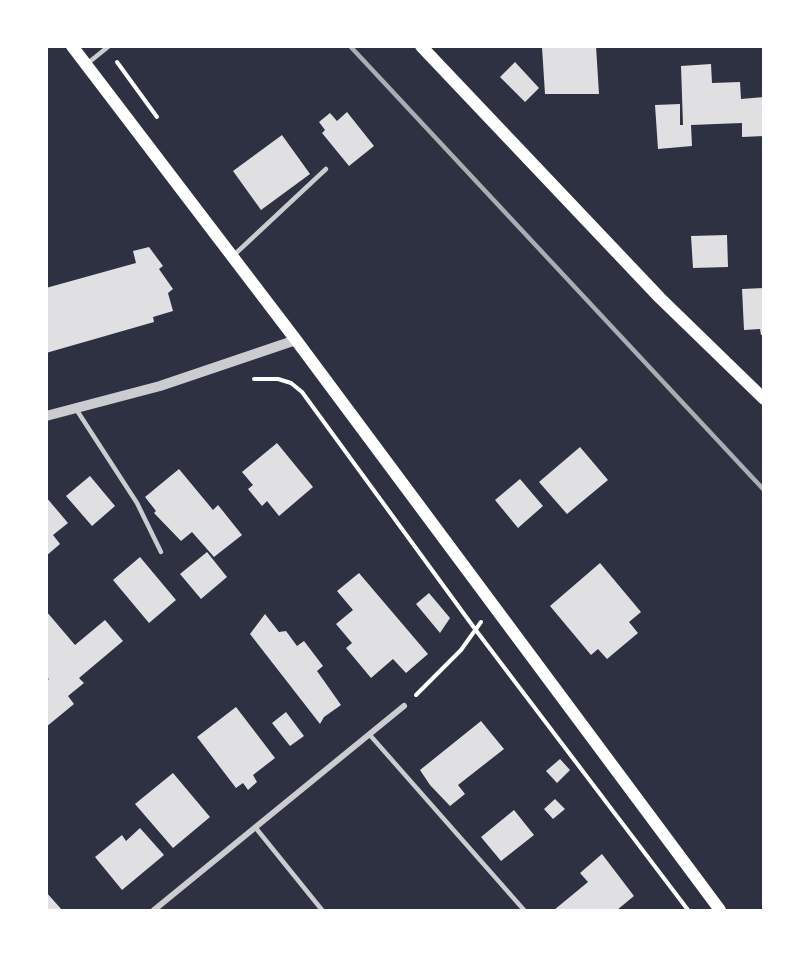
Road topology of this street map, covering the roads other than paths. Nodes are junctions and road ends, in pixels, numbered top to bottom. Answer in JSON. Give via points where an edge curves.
{"nodes":[{"id":1,"x":72,"y":46,"type":"edge"},
{"id":2,"x":109,"y":46,"type":"edge"},
{"id":3,"x":421,"y":46,"type":"edge"},
{"id":4,"x":86,"y":65,"type":"junction"},
{"id":5,"x":326,"y":168,"type":"dead end"},
{"id":6,"x":233,"y":257,"type":"junction"},
{"id":7,"x":296,"y":340,"type":"junction"},
{"id":8,"x":764,"y":399,"type":"edge"},
{"id":9,"x":76,"y":409,"type":"junction"},
{"id":10,"x":46,"y":417,"type":"edge"},
{"id":11,"x":161,"y":552,"type":"dead end"},
{"id":12,"x":404,"y":706,"type":"road end"},
{"id":13,"x":369,"y":734,"type":"junction"},
{"id":14,"x":255,"y":827,"type":"junction"},
{"id":15,"x":153,"y":910,"type":"edge"},
{"id":16,"x":322,"y":910,"type":"edge"},
{"id":17,"x":524,"y":910,"type":"edge"},
{"id":18,"x":720,"y":910,"type":"edge"}],
"edges":[{"from":1,"to":4,"type":"main road"},
{"from":2,"to":4,"type":"lane"},
{"from":3,"to":8,"type":"main road","via":[[660,298]]},
{"from":4,"to":6,"type":"main road"},
{"from":5,"to":6,"type":"lane"},
{"from":6,"to":7,"type":"main road"},
{"from":7,"to":9,"type":"street","via":[[160,386]]},
{"from":7,"to":18,"type":"main road"},
{"from":9,"to":10,"type":"street"},
{"from":9,"to":11,"type":"lane","via":[[137,503]]},
{"from":12,"to":13,"type":"street"},
{"from":13,"to":14,"type":"street"},
{"from":13,"to":17,"type":"lane"},
{"from":14,"to":15,"type":"street"},
{"from":14,"to":16,"type":"lane"}]}
